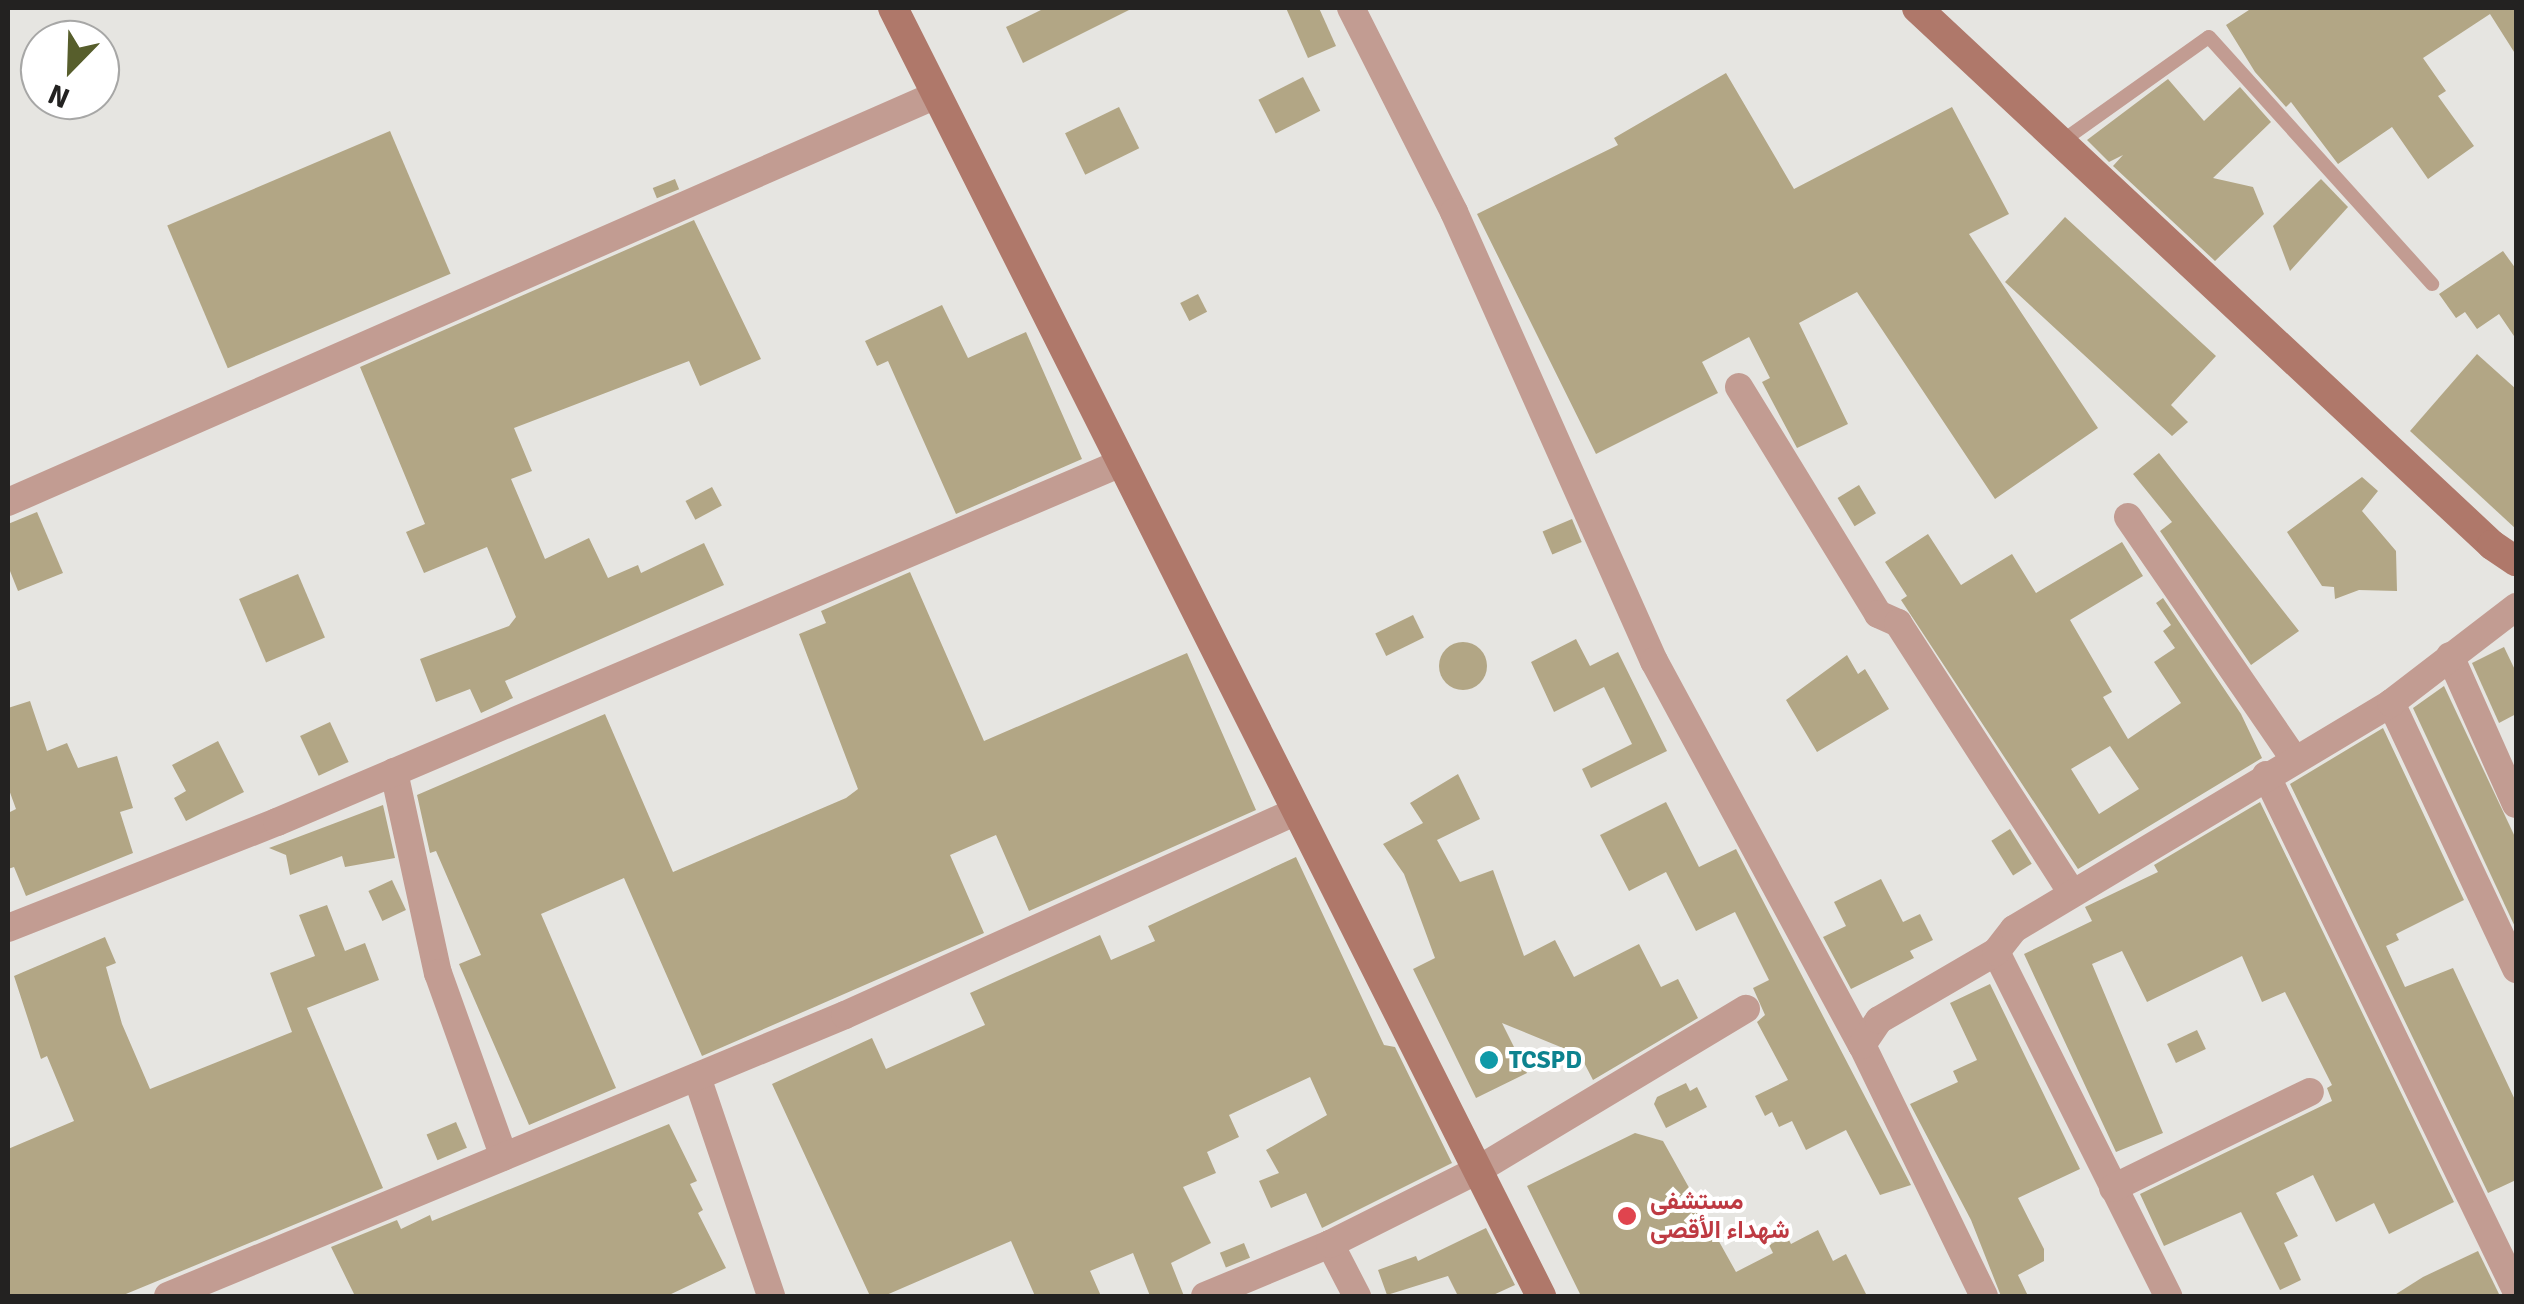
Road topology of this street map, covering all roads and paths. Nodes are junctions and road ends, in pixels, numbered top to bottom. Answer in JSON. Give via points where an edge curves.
{"nodes":[{"id":1,"x":892,"y":8,"type":"edge"},
{"id":2,"x":1352,"y":8,"type":"edge"},
{"id":3,"x":1917,"y":8,"type":"edge"},
{"id":4,"x":936,"y":95,"type":"junction"},
{"id":5,"x":2061,"y":142,"type":"junction"},
{"id":6,"x":2432,"y":284,"type":"dead end"},
{"id":7,"x":1738,"y":387,"type":"dead end"},
{"id":8,"x":1121,"y":463,"type":"junction"},
{"id":9,"x":8,"y":502,"type":"edge"},
{"id":10,"x":2128,"y":518,"type":"dead end"},
{"id":11,"x":2516,"y":561,"type":"edge"},
{"id":12,"x":2516,"y":607,"type":"edge"},
{"id":13,"x":2450,"y":656,"type":"junction"},
{"id":14,"x":2391,"y":702,"type":"junction"},
{"id":15,"x":2293,"y":757,"type":"junction"},
{"id":16,"x":394,"y":772,"type":"junction"},
{"id":17,"x":2266,"y":775,"type":"junction"},
{"id":18,"x":2516,"y":804,"type":"edge"},
{"id":19,"x":1296,"y":811,"type":"junction"},
{"id":20,"x":2072,"y":894,"type":"junction"},
{"id":21,"x":8,"y":928,"type":"edge"},
{"id":22,"x":1996,"y":952,"type":"junction"},
{"id":23,"x":2516,"y":969,"type":"edge"},
{"id":24,"x":1746,"y":1009,"type":"dead end"},
{"id":25,"x":1862,"y":1045,"type":"junction"},
{"id":26,"x":696,"y":1077,"type":"junction"},
{"id":27,"x":2310,"y":1092,"type":"dead end"},
{"id":28,"x":504,"y":1157,"type":"junction"},
{"id":29,"x":1476,"y":1171,"type":"junction"},
{"id":30,"x":2113,"y":1188,"type":"junction"},
{"id":31,"x":1330,"y":1244,"type":"junction"},
{"id":32,"x":2516,"y":1290,"type":"edge"},
{"id":33,"x":1219,"y":1294,"type":"edge"},
{"id":34,"x":168,"y":1296,"type":"edge"},
{"id":35,"x":771,"y":1296,"type":"edge"},
{"id":36,"x":1357,"y":1296,"type":"edge"},
{"id":37,"x":1541,"y":1296,"type":"edge"},
{"id":38,"x":1984,"y":1296,"type":"edge"},
{"id":39,"x":2168,"y":1296,"type":"edge"}],
"edges":[{"from":1,"to":4,"type":"street"},
{"from":2,"to":25,"type":"street","via":[[1454,212],[1654,661]]},
{"from":3,"to":5,"type":"street"},
{"from":4,"to":8,"type":"street"},
{"from":4,"to":9,"type":"street"},
{"from":5,"to":6,"type":"lane","via":[[2209,37]]},
{"from":5,"to":11,"type":"street"},
{"from":7,"to":20,"type":"street","via":[[1878,614],[1898,623]]},
{"from":8,"to":16,"type":"street"},
{"from":8,"to":19,"type":"street"},
{"from":10,"to":15,"type":"street"},
{"from":12,"to":13,"type":"street"},
{"from":13,"to":14,"type":"street"},
{"from":13,"to":18,"type":"street"},
{"from":14,"to":15,"type":"street"},
{"from":14,"to":23,"type":"street"},
{"from":15,"to":17,"type":"street"},
{"from":16,"to":21,"type":"street"},
{"from":16,"to":28,"type":"street","via":[[438,973]]},
{"from":17,"to":20,"type":"street"},
{"from":17,"to":32,"type":"street"},
{"from":19,"to":26,"type":"street"},
{"from":19,"to":29,"type":"street"},
{"from":20,"to":22,"type":"street","via":[[2014,929]]},
{"from":22,"to":25,"type":"street","via":[[1879,1020]]},
{"from":22,"to":30,"type":"street"},
{"from":24,"to":29,"type":"street"},
{"from":25,"to":38,"type":"street"},
{"from":26,"to":28,"type":"street"},
{"from":26,"to":35,"type":"street"},
{"from":27,"to":30,"type":"street"},
{"from":28,"to":34,"type":"street"},
{"from":29,"to":31,"type":"street"},
{"from":29,"to":37,"type":"street"},
{"from":30,"to":39,"type":"street"},
{"from":31,"to":33,"type":"street"},
{"from":31,"to":36,"type":"street"}]}
